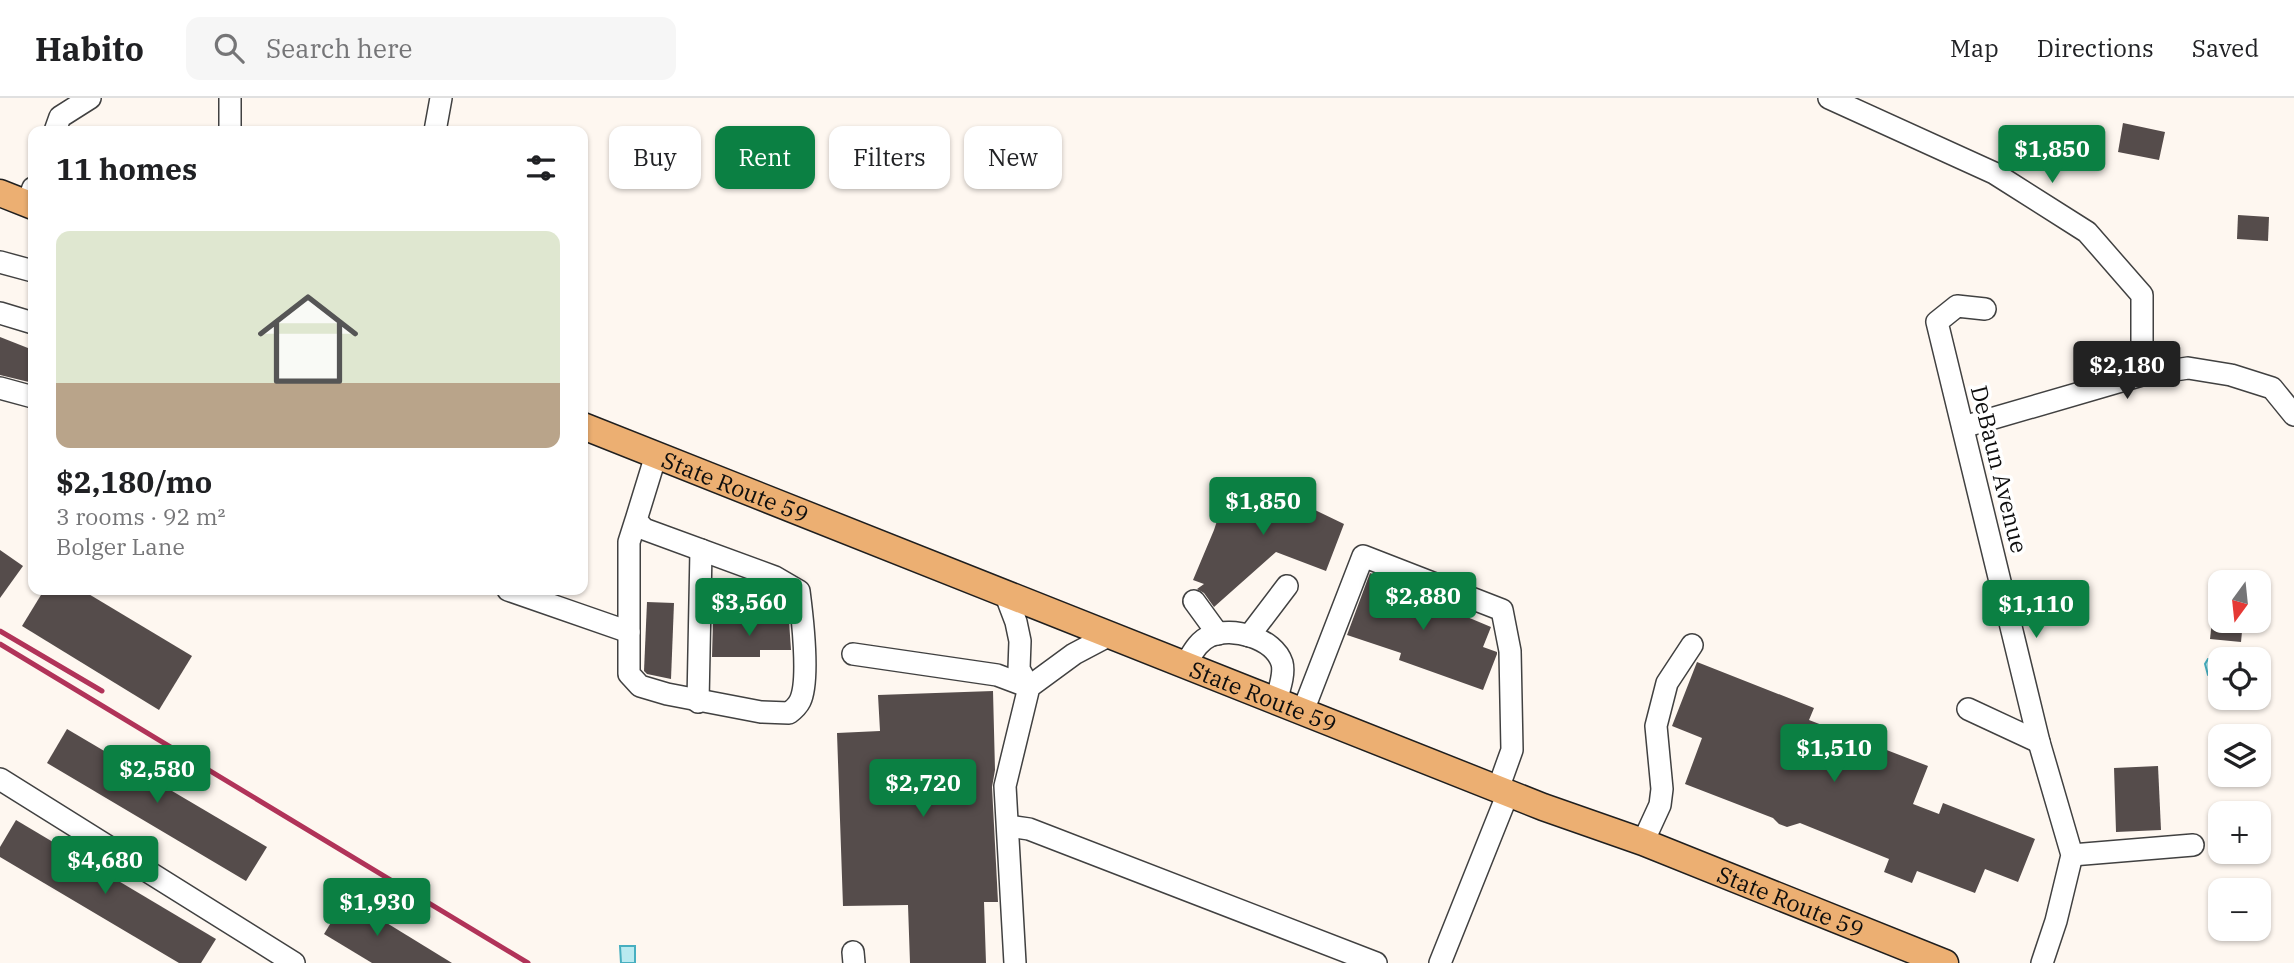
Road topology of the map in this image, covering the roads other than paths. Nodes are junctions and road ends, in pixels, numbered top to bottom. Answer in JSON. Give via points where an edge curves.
{"nodes":[{"id":1,"x":90,"y":98,"type":"edge"},
{"id":2,"x":230,"y":98,"type":"edge"},
{"id":3,"x":441,"y":98,"type":"edge"},
{"id":4,"x":1829,"y":98,"type":"edge"},
{"id":5,"x":61,"y":126,"type":"edge"},
{"id":6,"x":230,"y":126,"type":"edge"},
{"id":7,"x":436,"y":126,"type":"edge"},
{"id":8,"x":0,"y":193,"type":"edge"},
{"id":9,"x":28,"y":198,"type":"edge"},
{"id":10,"x":0,"y":262,"type":"edge"},
{"id":11,"x":28,"y":270,"type":"edge"},
{"id":12,"x":1985,"y":309,"type":"dead end"},
{"id":13,"x":0,"y":313,"type":"edge"},
{"id":14,"x":28,"y":321,"type":"edge"},
{"id":15,"x":2142,"y":375,"type":"junction"},
{"id":16,"x":0,"y":388,"type":"edge"},
{"id":17,"x":28,"y":396,"type":"edge"},
{"id":18,"x":2294,"y":415,"type":"edge"},
{"id":19,"x":1963,"y":427,"type":"junction"},
{"id":20,"x":588,"y":428,"type":"edge"},
{"id":21,"x":656,"y":455,"type":"junction"},
{"id":22,"x":636,"y":520,"type":"junction"},
{"id":23,"x":701,"y":550,"type":"junction"},
{"id":24,"x":1287,"y":586,"type":"dead end"},
{"id":25,"x":1005,"y":593,"type":"junction"},
{"id":26,"x":522,"y":595,"type":"edge"},
{"id":27,"x":1194,"y":601,"type":"dead end"},
{"id":28,"x":629,"y":632,"type":"junction"},
{"id":29,"x":1218,"y":634,"type":"junction"},
{"id":30,"x":1110,"y":635,"type":"junction"},
{"id":31,"x":1249,"y":636,"type":"junction"},
{"id":32,"x":1692,"y":645,"type":"dead end"},
{"id":33,"x":853,"y":654,"type":"dead end"},
{"id":34,"x":1185,"y":665,"type":"junction"},
{"id":35,"x":1029,"y":687,"type":"junction"},
{"id":36,"x":1276,"y":701,"type":"junction"},
{"id":37,"x":698,"y":702,"type":"junction"},
{"id":38,"x":1968,"y":709,"type":"dead end"},
{"id":39,"x":1303,"y":712,"type":"junction"},
{"id":40,"x":2039,"y":742,"type":"junction"},
{"id":41,"x":0,"y":779,"type":"edge"},
{"id":42,"x":1503,"y":791,"type":"junction"},
{"id":43,"x":1009,"y":826,"type":"junction"},
{"id":44,"x":1643,"y":842,"type":"junction"},
{"id":45,"x":2193,"y":845,"type":"dead end"},
{"id":46,"x":2072,"y":855,"type":"junction"},
{"id":47,"x":294,"y":963,"type":"edge"},
{"id":48,"x":1015,"y":963,"type":"edge"},
{"id":49,"x":1376,"y":963,"type":"edge"},
{"id":50,"x":1440,"y":963,"type":"edge"},
{"id":51,"x":1945,"y":963,"type":"edge"},
{"id":52,"x":2042,"y":963,"type":"edge"}],
"edges":[{"from":1,"to":5,"type":"street","via":[[60,117]]},
{"from":2,"to":6,"type":"street"},
{"from":3,"to":7,"type":"street"},
{"from":4,"to":15,"type":"street","via":[[1994,173],[2087,232],[2142,295]]},
{"from":8,"to":9,"type":"main road"},
{"from":10,"to":11,"type":"street"},
{"from":12,"to":19,"type":"street","name":"DeBaun Avenue","via":[[1957,306],[1937,322]]},
{"from":13,"to":14,"type":"street"},
{"from":15,"to":18,"type":"street","via":[[2188,368],[2231,374],[2272,388]]},
{"from":15,"to":19,"type":"street"},
{"from":16,"to":17,"type":"street"},
{"from":19,"to":40,"type":"street","name":"DeBaun Avenue"},
{"from":20,"to":21,"type":"main road","name":"State Route 59"},
{"from":21,"to":22,"type":"street"},
{"from":21,"to":25,"type":"main road","name":"State Route 59"},
{"from":22,"to":23,"type":"street","via":[[644,529]]},
{"from":22,"to":28,"type":"street","via":[[629,542]]},
{"from":23,"to":37,"type":"street"},
{"from":23,"to":37,"type":"street","via":[[775,577],[799,591],[804,684],[800,701],[789,713]]},
{"from":24,"to":31,"type":"street"},
{"from":25,"to":30,"type":"main road","name":"State Route 59"},
{"from":25,"to":35,"type":"street","via":[[1020,641],[1019,669]]},
{"from":26,"to":28,"type":"street"},
{"from":27,"to":29,"type":"street"},
{"from":28,"to":37,"type":"street","via":[[629,674],[640,686]]},
{"from":29,"to":31,"type":"street"},
{"from":29,"to":34,"type":"street","via":[[1198,645]]},
{"from":30,"to":34,"type":"main road","name":"State Route 59"},
{"from":30,"to":35,"type":"street"},
{"from":31,"to":36,"type":"street","via":[[1273,650],[1282,663]]},
{"from":32,"to":44,"type":"street","via":[[1667,683],[1656,726],[1662,789],[1660,805]]},
{"from":33,"to":35,"type":"street","via":[[998,675]]},
{"from":34,"to":36,"type":"main road","name":"State Route 59"},
{"from":35,"to":43,"type":"street","via":[[1005,786]]},
{"from":36,"to":39,"type":"main road","name":"State Route 59"},
{"from":38,"to":40,"type":"street"},
{"from":39,"to":42,"type":"main road","name":"State Route 59"},
{"from":39,"to":42,"type":"street","via":[[1363,556],[1502,610],[1510,651],[1512,750]]},
{"from":40,"to":46,"type":"street","name":"DeBaun Avenue"},
{"from":41,"to":47,"type":"street"},
{"from":42,"to":44,"type":"main road","name":"State Route 59"},
{"from":42,"to":50,"type":"street"},
{"from":43,"to":48,"type":"street"},
{"from":43,"to":49,"type":"street","via":[[1029,829]]},
{"from":44,"to":51,"type":"main road","name":"State Route 59"},
{"from":45,"to":46,"type":"street"},
{"from":46,"to":52,"type":"street","name":"DeBaun Avenue"}]}
